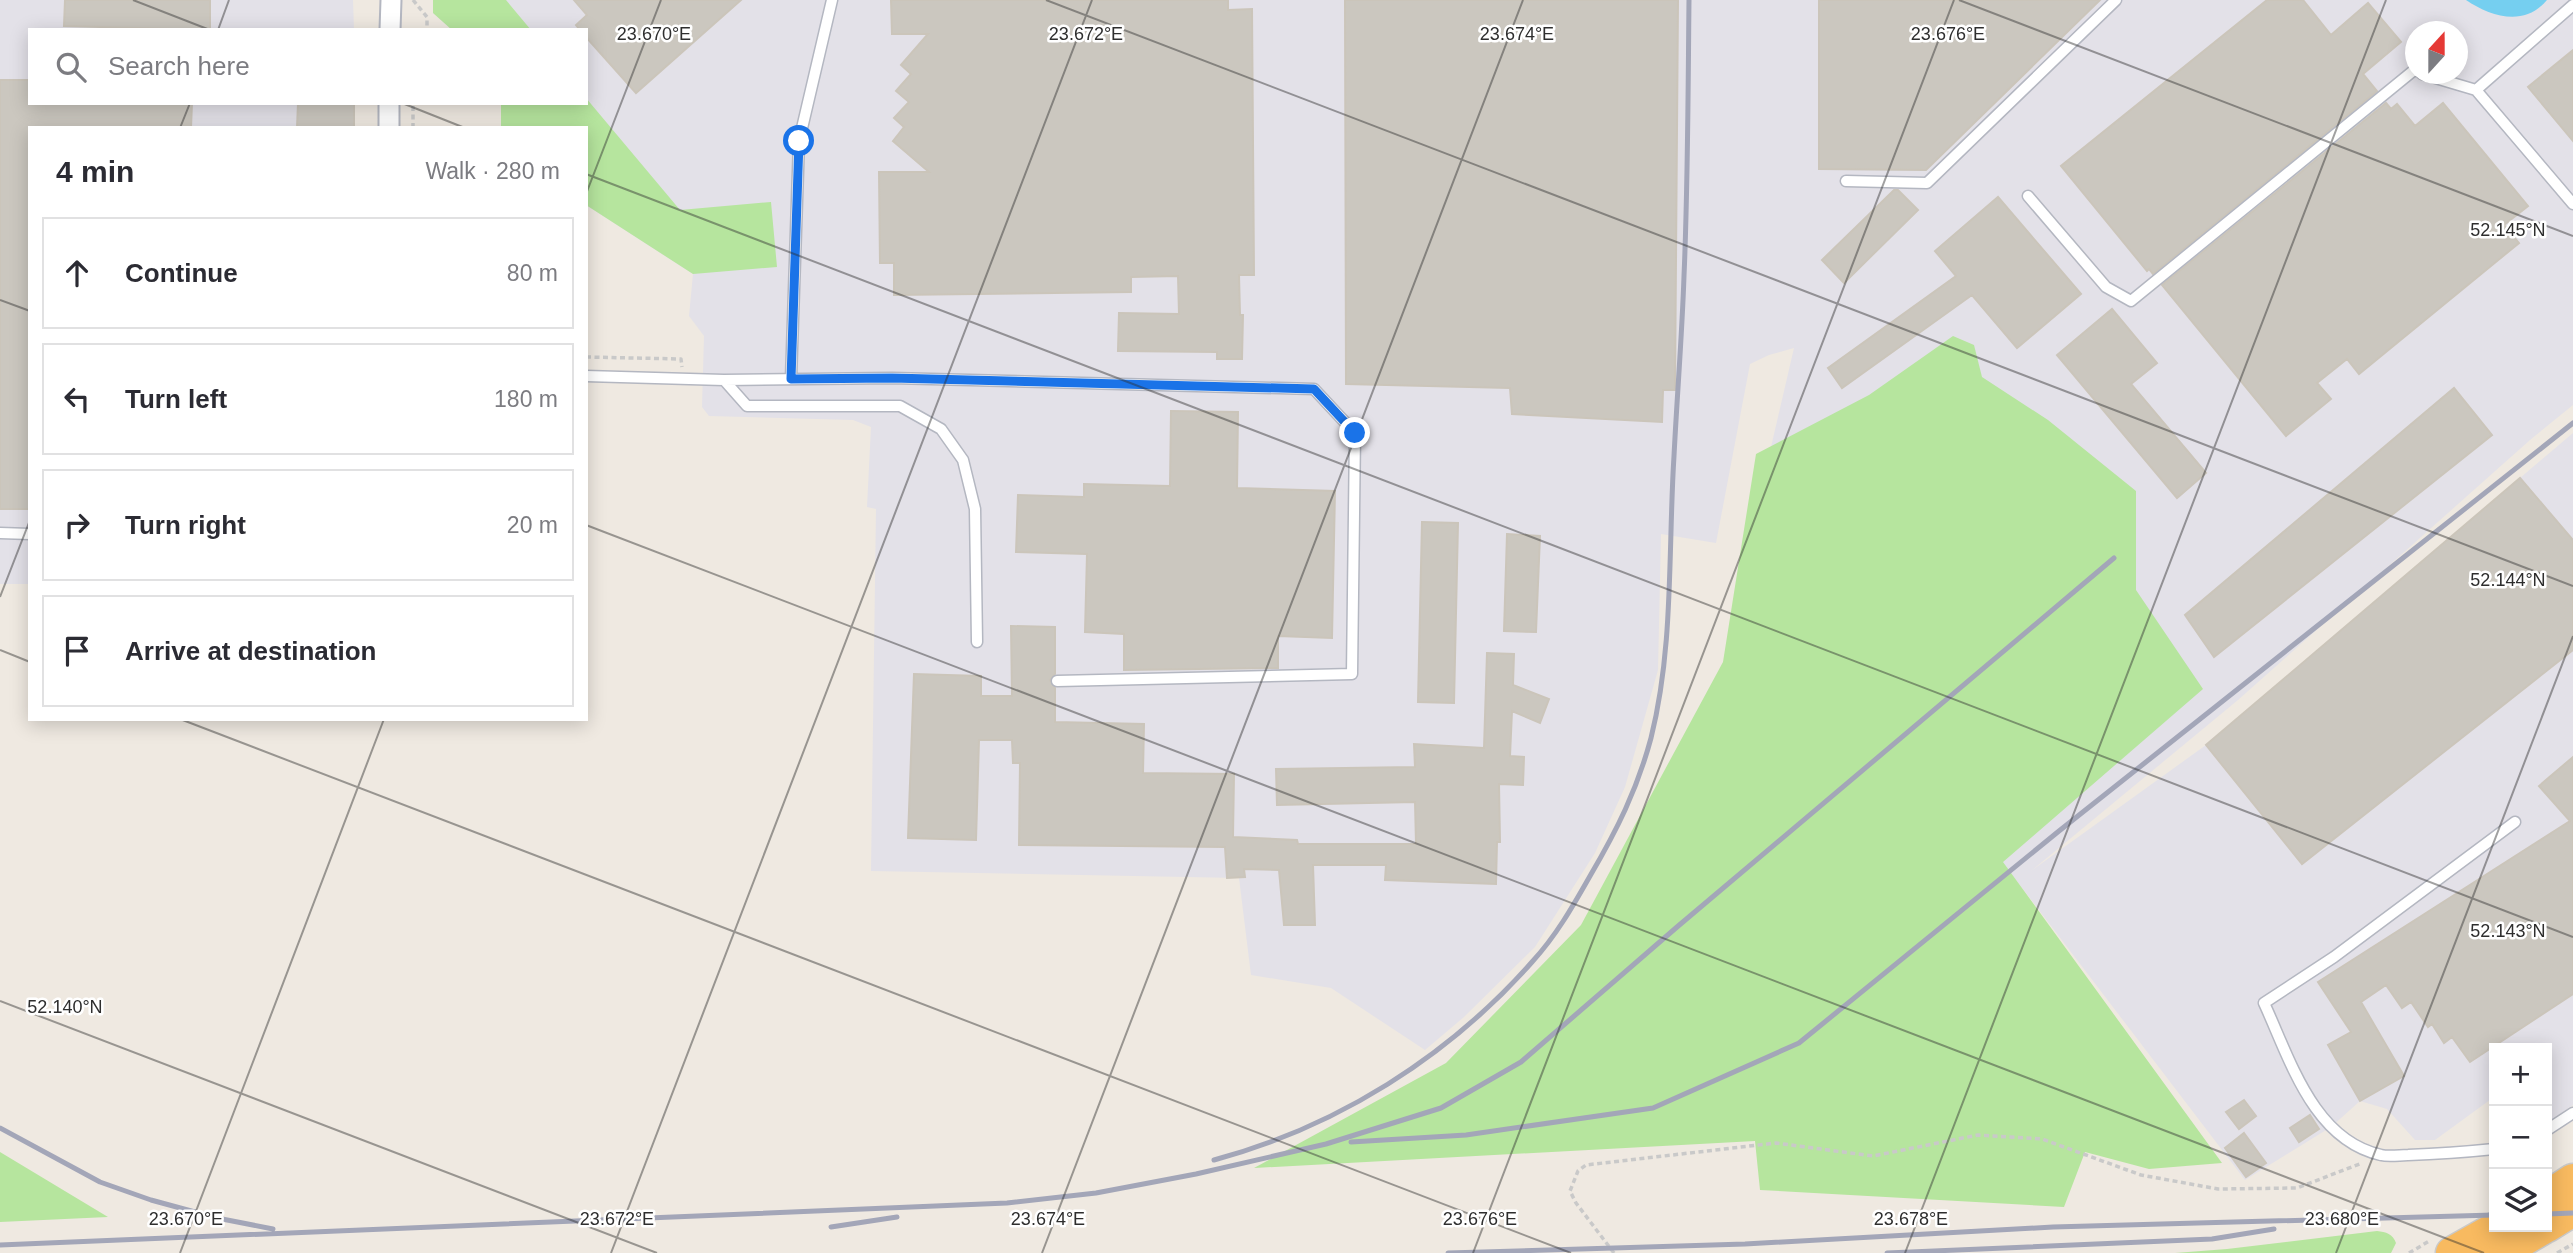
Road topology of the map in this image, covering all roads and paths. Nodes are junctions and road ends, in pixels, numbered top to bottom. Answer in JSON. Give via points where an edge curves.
{"nodes":[{"id":1,"x":391,"y":0,"type":"edge"},
{"id":2,"x":414,"y":0,"type":"edge"},
{"id":3,"x":832,"y":0,"type":"edge"},
{"id":4,"x":2116,"y":0,"type":"edge"},
{"id":5,"x":2573,"y":5,"type":"edge"},
{"id":6,"x":390,"y":28,"type":"edge"},
{"id":7,"x":427,"y":28,"type":"edge"},
{"id":8,"x":2405,"y":78,"type":"edge"},
{"id":9,"x":2456,"y":84,"type":"edge"},
{"id":10,"x":2476,"y":90,"type":"junction"},
{"id":11,"x":389,"y":105,"type":"edge"},
{"id":12,"x":413,"y":105,"type":"edge"},
{"id":13,"x":389,"y":126,"type":"edge"},
{"id":14,"x":413,"y":126,"type":"edge"},
{"id":15,"x":1846,"y":181,"type":"dead end"},
{"id":16,"x":2028,"y":196,"type":"dead end"},
{"id":17,"x":2573,"y":204,"type":"edge"},
{"id":18,"x":588,"y":357,"type":"edge"},
{"id":19,"x":588,"y":376,"type":"edge"},
{"id":20,"x":682,"y":379,"type":"junction"},
{"id":21,"x":791,"y":379,"type":"junction"},
{"id":22,"x":724,"y":380,"type":"junction"},
{"id":23,"x":0,"y":533,"type":"edge"},
{"id":24,"x":28,"y":534,"type":"edge"},
{"id":25,"x":977,"y":642,"type":"dead end"},
{"id":26,"x":1057,"y":681,"type":"dead end"},
{"id":27,"x":2515,"y":822,"type":"dead end"},
{"id":28,"x":2573,"y":1113,"type":"edge"},
{"id":29,"x":2552,"y":1127,"type":"edge"},
{"id":30,"x":2489,"y":1150,"type":"edge"},
{"id":31,"x":2382,"y":1155,"type":"junction"},
{"id":32,"x":2573,"y":1180,"type":"edge"},
{"id":33,"x":2552,"y":1194,"type":"edge"},
{"id":34,"x":2573,"y":1210,"type":"edge"},
{"id":35,"x":2552,"y":1222,"type":"edge"},
{"id":36,"x":2489,"y":1232,"type":"edge"},
{"id":37,"x":2536,"y":1232,"type":"edge"},
{"id":38,"x":2573,"y":1244,"type":"edge"},
{"id":39,"x":1614,"y":1253,"type":"edge"},
{"id":40,"x":2452,"y":1253,"type":"edge"},
{"id":41,"x":2501,"y":1253,"type":"edge"},
{"id":42,"x":2557,"y":1253,"type":"edge"}],
"edges":[{"from":1,"to":6,"type":"street"},
{"from":2,"to":7,"type":"path","via":[[427,17]]},
{"from":3,"to":21,"type":"lane","via":[[799,141]]},
{"from":4,"to":15,"type":"lane","via":[[1927,183]]},
{"from":5,"to":10,"type":"lane"},
{"from":8,"to":16,"type":"lane","via":[[2131,302],[2106,287]]},
{"from":9,"to":10,"type":"lane"},
{"from":10,"to":17,"type":"lane"},
{"from":11,"to":13,"type":"street"},
{"from":12,"to":14,"type":"path"},
{"from":18,"to":20,"type":"path","via":[[681,359]]},
{"from":19,"to":20,"type":"lane"},
{"from":20,"to":22,"type":"lane"},
{"from":21,"to":22,"type":"lane"},
{"from":21,"to":26,"type":"lane","via":[[1314,389],[1355,433],[1352,674]]},
{"from":22,"to":25,"type":"lane","via":[[747,406],[900,406],[941,429],[963,460],[975,509]]},
{"from":23,"to":24,"type":"lane"},
{"from":27,"to":31,"type":"lane","via":[[2334,957],[2264,1003],[2306,1093],[2331,1127],[2348,1142]]},
{"from":28,"to":29,"type":"lane"},
{"from":30,"to":31,"type":"lane"},
{"from":31,"to":39,"type":"path","via":[[2297,1188],[2218,1189],[2141,1175],[2042,1139],[1978,1135],[1873,1156],[1776,1143],[1586,1165],[1578,1171],[1570,1191]]},
{"from":32,"to":33,"type":"highway"},
{"from":34,"to":35,"type":"highway"},
{"from":36,"to":40,"type":"highway"},
{"from":37,"to":41,"type":"highway"},
{"from":38,"to":42,"type":"path"}]}
